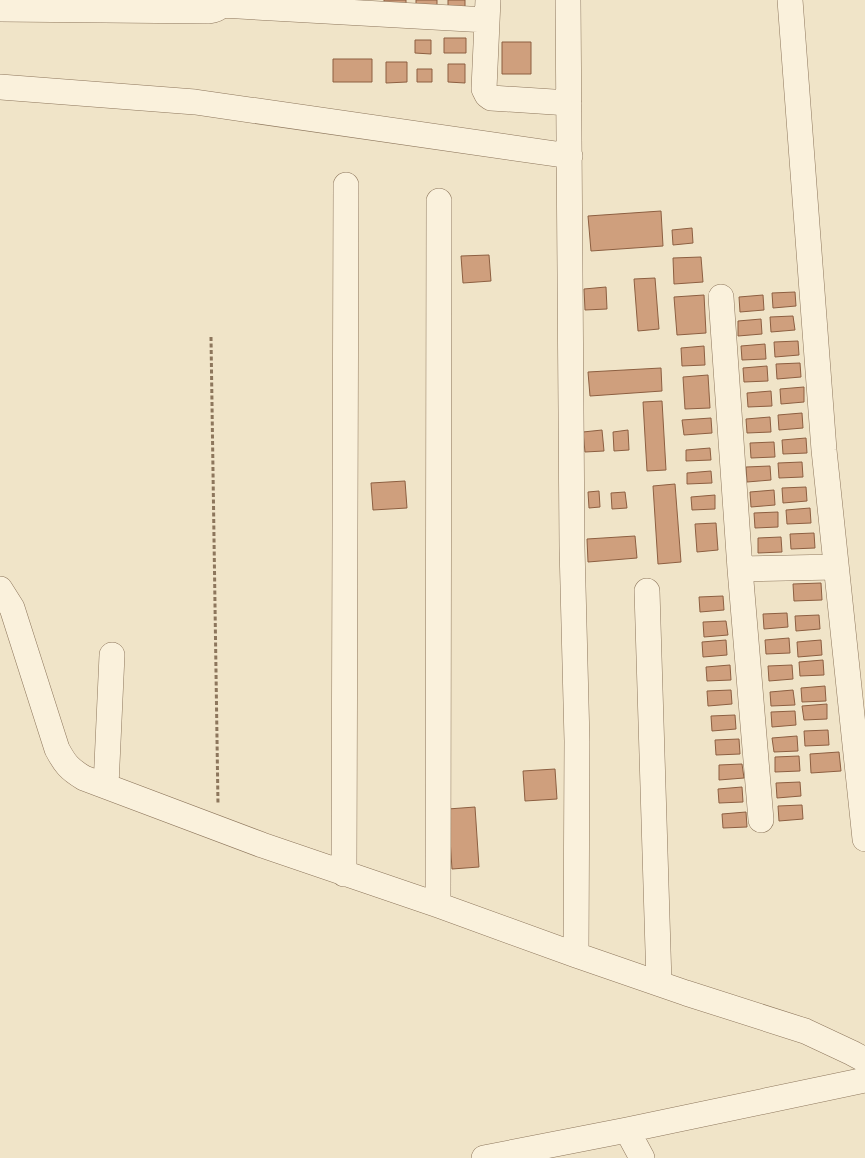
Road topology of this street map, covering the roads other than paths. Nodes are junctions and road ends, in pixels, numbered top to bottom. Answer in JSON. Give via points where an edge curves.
{"nodes":[{"id":1,"x":568,"y":0,"type":"edge"},
{"id":2,"x":790,"y":0,"type":"edge"},
{"id":3,"x":221,"y":3,"type":"edge"},
{"id":4,"x":0,"y":9,"type":"edge"},
{"id":5,"x":488,"y":10,"type":"edge"},
{"id":6,"x":0,"y":87,"type":"edge"},
{"id":7,"x":569,"y":104,"type":"junction"},
{"id":8,"x":570,"y":156,"type":"junction"},
{"id":9,"x":346,"y":184,"type":"dead end"},
{"id":10,"x":439,"y":201,"type":"dead end"},
{"id":11,"x":721,"y":298,"type":"dead end"},
{"id":12,"x":836,"y":567,"type":"junction"},
{"id":13,"x":740,"y":569,"type":"junction"},
{"id":14,"x":647,"y":591,"type":"dead end"},
{"id":15,"x":4,"y":602,"type":"edge"},
{"id":16,"x":112,"y":654,"type":"dead end"},
{"id":17,"x":106,"y":786,"type":"junction"},
{"id":18,"x":762,"y":820,"type":"dead end"},
{"id":19,"x":865,"y":839,"type":"edge"},
{"id":20,"x":344,"y":874,"type":"junction"},
{"id":21,"x":438,"y":905,"type":"junction"},
{"id":22,"x":576,"y":955,"type":"junction"},
{"id":23,"x":658,"y":983,"type":"junction"},
{"id":24,"x":865,"y":1060,"type":"edge"},
{"id":25,"x":865,"y":1080,"type":"edge"},
{"id":26,"x":626,"y":1130,"type":"junction"},
{"id":27,"x":484,"y":1158,"type":"edge"},
{"id":28,"x":642,"y":1158,"type":"edge"}],
"edges":[{"from":1,"to":7,"type":"street"},
{"from":2,"to":12,"type":"street","via":[[823,440]]},
{"from":3,"to":4,"type":"street","via":[[209,11]]},
{"from":3,"to":5,"type":"street"},
{"from":5,"to":7,"type":"street","via":[[484,90],[487,95],[491,98]]},
{"from":6,"to":8,"type":"street","via":[[195,102]]},
{"from":7,"to":8,"type":"street"},
{"from":8,"to":22,"type":"street","via":[[572,548],[577,741]]},
{"from":9,"to":20,"type":"street"},
{"from":10,"to":21,"type":"street"},
{"from":11,"to":13,"type":"street"},
{"from":12,"to":13,"type":"street"},
{"from":12,"to":19,"type":"street"},
{"from":13,"to":18,"type":"street"},
{"from":14,"to":23,"type":"street"},
{"from":15,"to":17,"type":"street","via":[[56,749],[73,771]]},
{"from":16,"to":17,"type":"street"},
{"from":17,"to":20,"type":"street"},
{"from":20,"to":21,"type":"street"},
{"from":21,"to":22,"type":"street"},
{"from":22,"to":23,"type":"street"},
{"from":23,"to":24,"type":"street","via":[[804,1031]]},
{"from":25,"to":26,"type":"street"},
{"from":26,"to":27,"type":"street"},
{"from":26,"to":28,"type":"street"}]}
